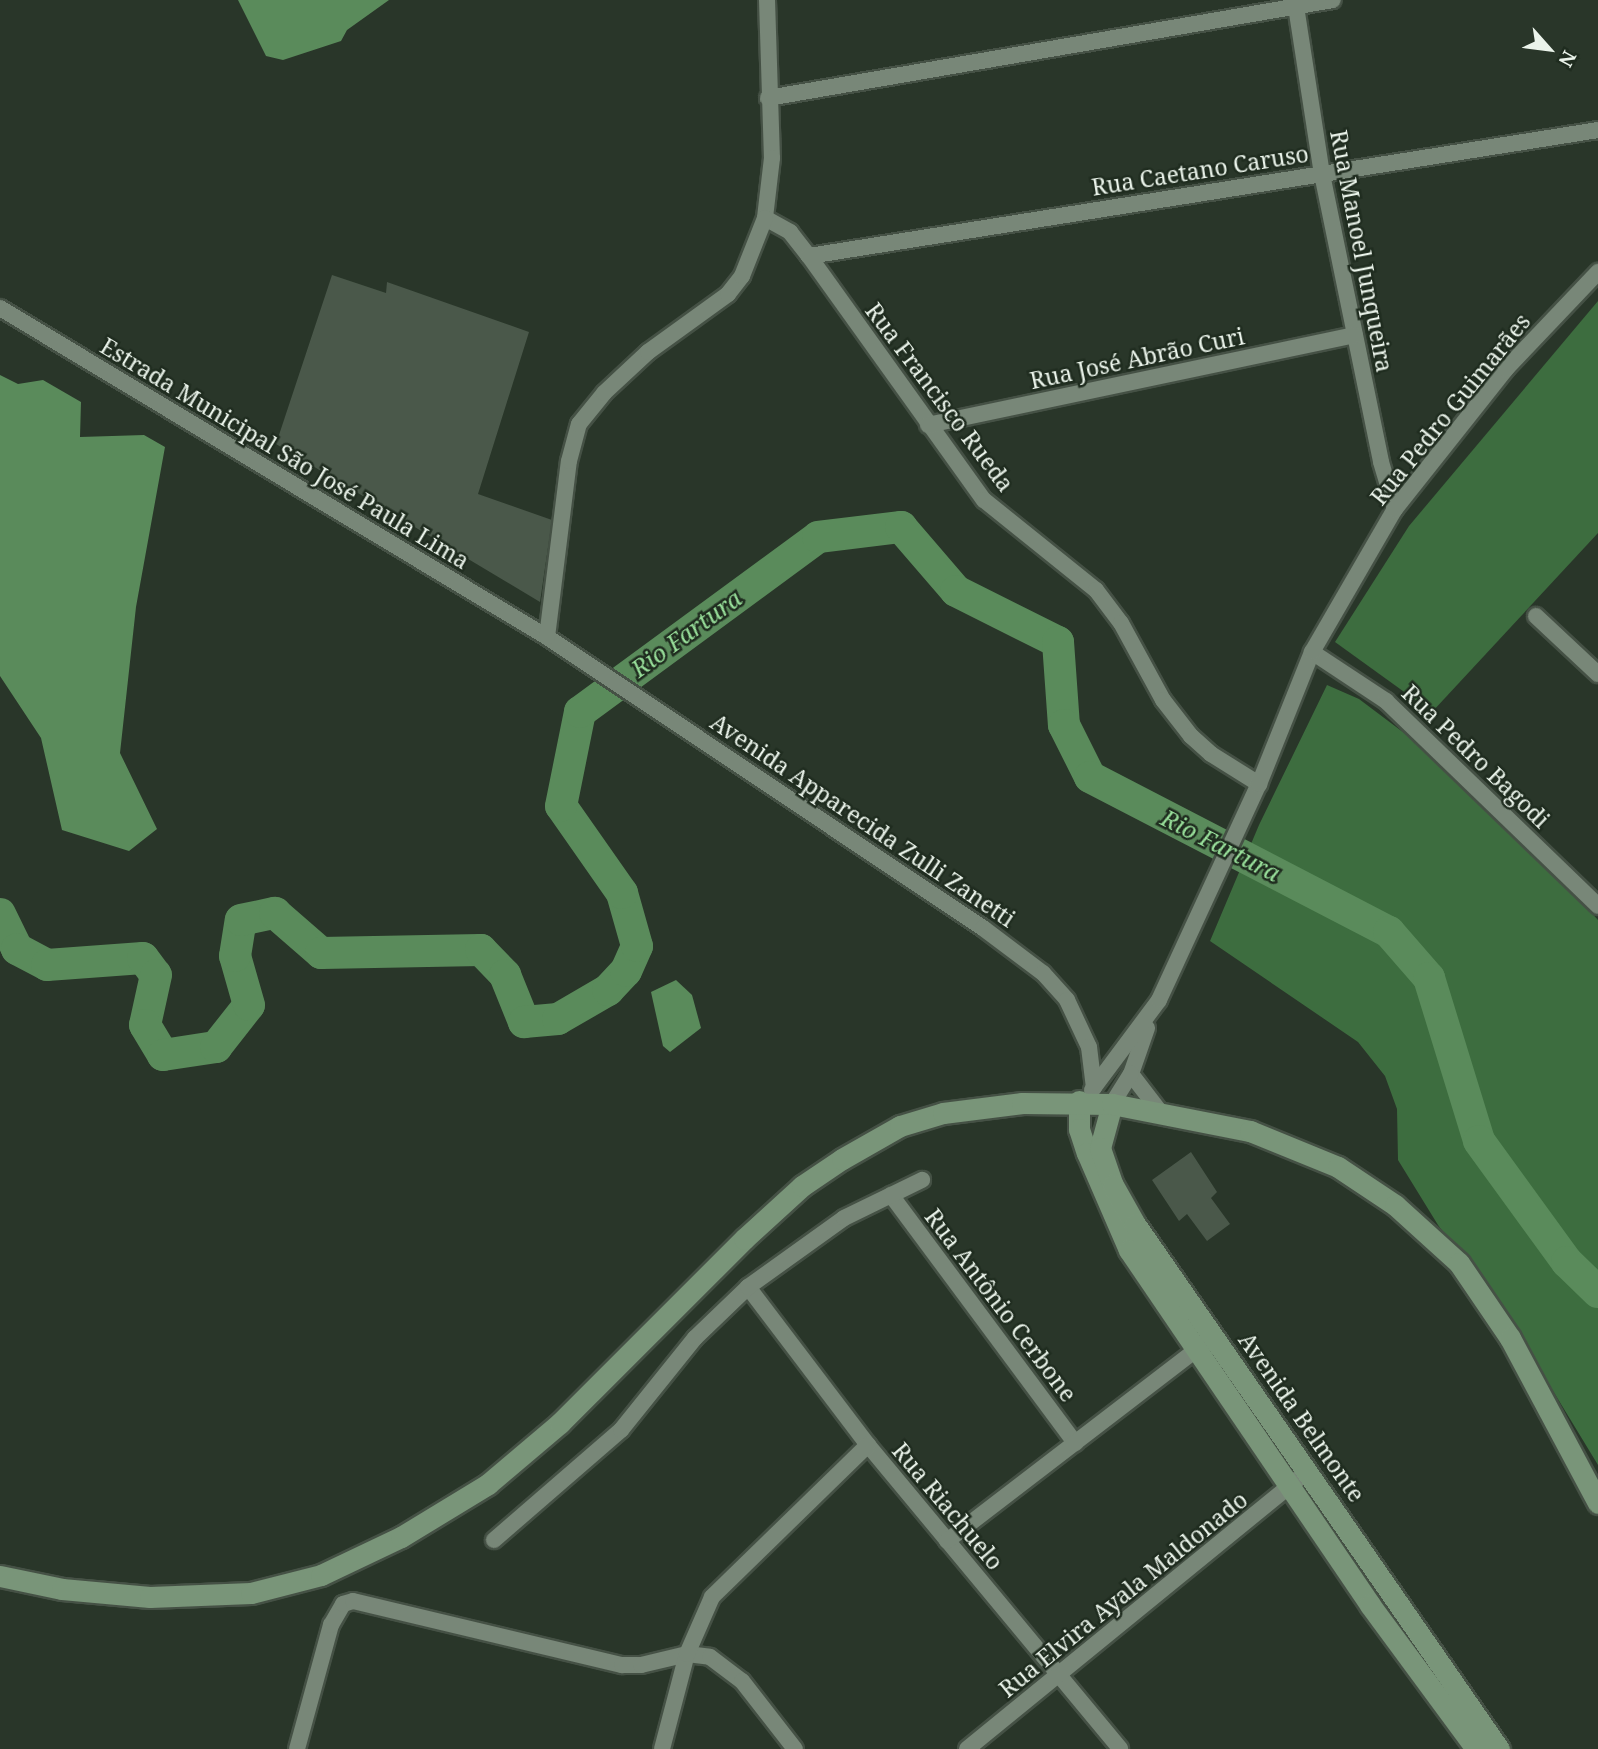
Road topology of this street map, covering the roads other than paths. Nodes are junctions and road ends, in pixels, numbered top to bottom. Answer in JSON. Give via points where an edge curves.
{"nodes":[{"id":1,"x":767,"y":0,"type":"edge"},
{"id":2,"x":1334,"y":0,"type":"edge"},
{"id":3,"x":1296,"y":3,"type":"edge"},
{"id":4,"x":768,"y":98,"type":"junction"},
{"id":5,"x":1598,"y":130,"type":"edge"},
{"id":6,"x":1322,"y":174,"type":"junction"},
{"id":7,"x":765,"y":218,"type":"junction"},
{"id":8,"x":809,"y":256,"type":"junction"},
{"id":9,"x":1598,"y":272,"type":"edge"},
{"id":10,"x":0,"y":308,"type":"edge"},
{"id":11,"x":1355,"y":335,"type":"junction"},
{"id":12,"x":928,"y":425,"type":"junction"},
{"id":13,"x":1395,"y":509,"type":"junction"},
{"id":14,"x":1536,"y":616,"type":"dead end"},
{"id":15,"x":547,"y":637,"type":"junction"},
{"id":16,"x":1312,"y":652,"type":"junction"},
{"id":17,"x":1598,"y":674,"type":"edge"},
{"id":18,"x":1259,"y":784,"type":"junction"},
{"id":19,"x":1598,"y":906,"type":"edge"},
{"id":20,"x":1159,"y":1000,"type":"junction"},
{"id":21,"x":1089,"y":1046,"type":"junction"},
{"id":22,"x":1107,"y":1072,"type":"junction"},
{"id":23,"x":1131,"y":1074,"type":"junction"},
{"id":24,"x":1158,"y":1109,"type":"junction"},
{"id":25,"x":1079,"y":1110,"type":"junction"},
{"id":26,"x":1109,"y":1111,"type":"junction"},
{"id":27,"x":1217,"y":1123,"type":"junction"},
{"id":28,"x":922,"y":1180,"type":"dead end"},
{"id":29,"x":891,"y":1195,"type":"junction"},
{"id":30,"x":748,"y":1287,"type":"junction"},
{"id":31,"x":1213,"y":1335,"type":"junction"},
{"id":32,"x":1197,"y":1350,"type":"junction"},
{"id":33,"x":1075,"y":1443,"type":"junction"},
{"id":34,"x":868,"y":1445,"type":"junction"},
{"id":35,"x":1307,"y":1472,"type":"junction"},
{"id":36,"x":1288,"y":1488,"type":"junction"},
{"id":37,"x":1598,"y":1503,"type":"edge"},
{"id":38,"x":494,"y":1540,"type":"dead end"},
{"id":39,"x":947,"y":1541,"type":"junction"},
{"id":40,"x":0,"y":1576,"type":"edge"},
{"id":41,"x":687,"y":1654,"type":"junction"},
{"id":42,"x":1060,"y":1677,"type":"junction"},
{"id":43,"x":297,"y":1749,"type":"edge"},
{"id":44,"x":662,"y":1749,"type":"edge"},
{"id":45,"x":796,"y":1749,"type":"edge"},
{"id":46,"x":967,"y":1749,"type":"edge"},
{"id":47,"x":1120,"y":1749,"type":"edge"},
{"id":48,"x":1476,"y":1749,"type":"edge"},
{"id":49,"x":1499,"y":1749,"type":"edge"}],
"edges":[{"from":1,"to":4,"type":"street"},
{"from":2,"to":3,"type":"street"},
{"from":3,"to":4,"type":"street"},
{"from":3,"to":6,"type":"street","name":"Rua Manoel Junqueira"},
{"from":4,"to":7,"type":"street","via":[[772,158]]},
{"from":5,"to":6,"type":"street","name":"Rua Caetano Caruso"},
{"from":6,"to":8,"type":"street","name":"Rua Caetano Caruso"},
{"from":6,"to":11,"type":"street","name":"Rua Manoel Junqueira"},
{"from":7,"to":8,"type":"street","name":"Rua Francisco Rueda","via":[[790,232]]},
{"from":7,"to":15,"type":"street","via":[[742,276],[728,294],[648,352],[579,424],[569,461]]},
{"from":8,"to":12,"type":"street","name":"Rua Francisco Rueda"},
{"from":9,"to":13,"type":"street","name":"Rua Pedro Guimarães","via":[[1506,369]]},
{"from":10,"to":15,"type":"street","name":"Estrada Municipal São José Paula Lima"},
{"from":11,"to":12,"type":"street","name":"Rua José Abrão Curi"},
{"from":11,"to":13,"type":"street","name":"Rua Manoel Junqueira"},
{"from":12,"to":18,"type":"street","name":"Rua Francisco Rueda","via":[[984,500],[1097,590],[1121,623],[1163,700],[1191,736]]},
{"from":13,"to":16,"type":"street","name":"Rua Pedro Guimarães"},
{"from":14,"to":17,"type":"street"},
{"from":15,"to":21,"type":"street","name":"Avenida Apparecida Zulli Zanetti","via":[[1043,973],[1077,1016]]},
{"from":16,"to":18,"type":"street","name":"Rua Pedro Guimarães"},
{"from":16,"to":19,"type":"street","name":"Rua Pedro Bagodi","via":[[1386,701]]},
{"from":18,"to":20,"type":"street","name":"Rua Pedro Guimarães"},
{"from":20,"to":22,"type":"street","name":"Rua Pedro Guimarães"},
{"from":20,"to":23,"type":"street"},
{"from":21,"to":22,"type":"street"},
{"from":21,"to":25,"type":"street","name":"Avenida Apparecida Zulli Zanetti"},
{"from":22,"to":23,"type":"street","via":[[1119,1079]]},
{"from":22,"to":25,"type":"street","name":"Rua Pedro Guimarães"},
{"from":23,"to":24,"type":"street"},
{"from":23,"to":26,"type":"street"},
{"from":24,"to":26,"type":"main road"},
{"from":24,"to":27,"type":"main road"},
{"from":25,"to":26,"type":"main road"},
{"from":25,"to":32,"type":"main road","via":[[1129,1250]]},
{"from":25,"to":40,"type":"main road","via":[[1003,1104],[943,1112],[900,1126],[812,1179],[744,1239],[560,1423],[488,1483],[401,1536],[321,1575],[251,1593],[150,1597],[62,1589]]},
{"from":26,"to":27,"type":"main road"},
{"from":26,"to":31,"type":"main road","name":"Avenida Belmonte","via":[[1100,1148],[1113,1185],[1151,1249]]},
{"from":27,"to":37,"type":"main road","via":[[1291,1145],[1338,1167],[1395,1205],[1443,1248],[1510,1338]]},
{"from":28,"to":29,"type":"street"},
{"from":29,"to":30,"type":"street","via":[[844,1217]]},
{"from":29,"to":33,"type":"street","name":"Rua Antônio Cerbone"},
{"from":30,"to":34,"type":"street","name":"Rua Riachuelo"},
{"from":30,"to":38,"type":"street","via":[[695,1338],[621,1430]]},
{"from":31,"to":32,"type":"street"},
{"from":31,"to":35,"type":"main road","name":"Avenida Belmonte"},
{"from":32,"to":33,"type":"street"},
{"from":32,"to":36,"type":"main road"},
{"from":33,"to":39,"type":"street"},
{"from":34,"to":39,"type":"street","name":"Rua Riachuelo"},
{"from":34,"to":41,"type":"street","via":[[729,1576],[701,1617]]},
{"from":35,"to":36,"type":"street","name":"Rua Elvira Ayala Maldonado"},
{"from":35,"to":49,"type":"main road","name":"Avenida Belmonte"},
{"from":36,"to":42,"type":"street","name":"Rua Elvira Ayala Maldonado"},
{"from":36,"to":48,"type":"main road"},
{"from":39,"to":42,"type":"street","name":"Rua Riachuelo"},
{"from":41,"to":43,"type":"street","via":[[622,1665],[367,1604],[343,1604],[335,1613]]},
{"from":41,"to":44,"type":"street"},
{"from":41,"to":45,"type":"street","via":[[710,1657],[734,1674]]},
{"from":42,"to":46,"type":"street","name":"Rua Elvira Ayala Maldonado"},
{"from":42,"to":47,"type":"street","name":"Rua Riachuelo"}]}
